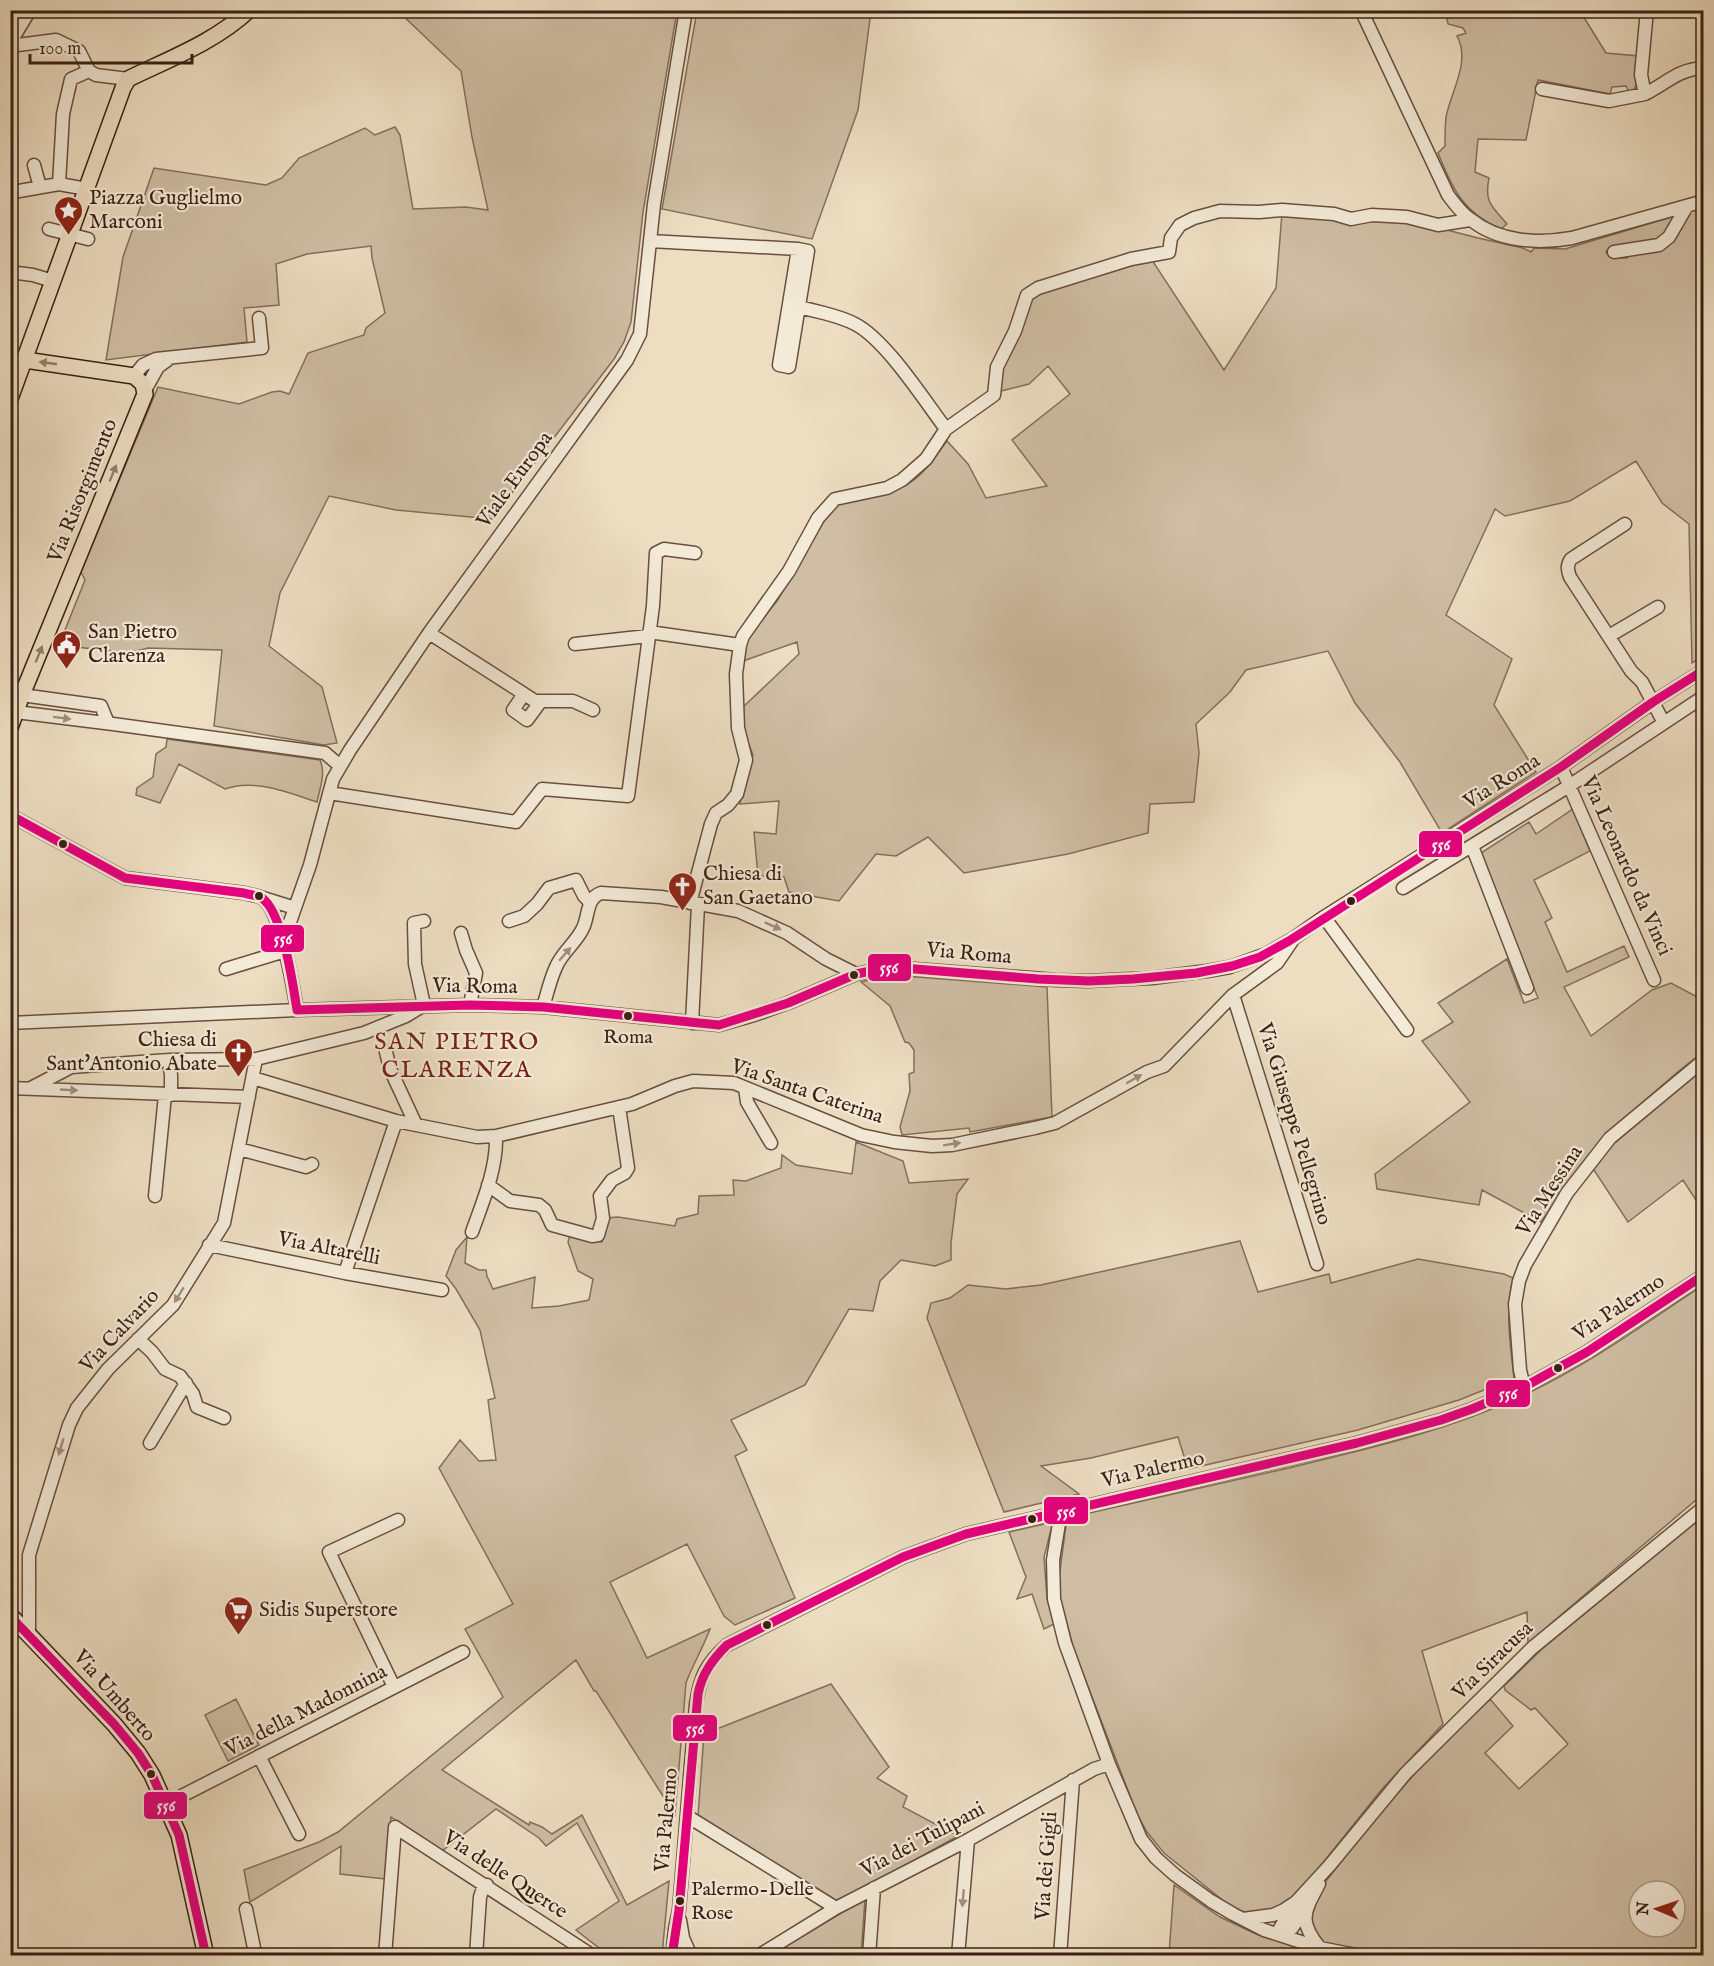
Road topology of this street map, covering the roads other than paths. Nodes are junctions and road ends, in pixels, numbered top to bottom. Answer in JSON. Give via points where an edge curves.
{"nodes":[{"id":1,"x":30,"y":10,"type":"edge"},
{"id":2,"x":249,"y":10,"type":"edge"},
{"id":3,"x":687,"y":10,"type":"edge"},
{"id":4,"x":1647,"y":10,"type":"edge"},
{"id":5,"x":1361,"y":11,"type":"edge"},
{"id":6,"x":10,"y":45,"type":"edge"},
{"id":7,"x":1704,"y":68,"type":"edge"},
{"id":8,"x":89,"y":71,"type":"junction"},
{"id":9,"x":128,"y":79,"type":"junction"},
{"id":10,"x":1542,"y":89,"type":"dead end"},
{"id":11,"x":1645,"y":94,"type":"junction"},
{"id":12,"x":34,"y":165,"type":"dead end"},
{"id":13,"x":59,"y":184,"type":"junction"},
{"id":14,"x":40,"y":188,"type":"junction"},
{"id":15,"x":87,"y":189,"type":"junction"},
{"id":16,"x":19,"y":191,"type":"dead end"},
{"id":17,"x":1704,"y":201,"type":"edge"},
{"id":18,"x":1687,"y":206,"type":"junction"},
{"id":19,"x":1470,"y":220,"type":"junction"},
{"id":20,"x":73,"y":227,"type":"junction"},
{"id":21,"x":49,"y":229,"type":"dead end"},
{"id":22,"x":88,"y":239,"type":"dead end"},
{"id":23,"x":650,"y":240,"type":"junction"},
{"id":24,"x":1614,"y":252,"type":"dead end"},
{"id":25,"x":10,"y":272,"type":"edge"},
{"id":26,"x":53,"y":281,"type":"junction"},
{"id":27,"x":260,"y":318,"type":"dead end"},
{"id":28,"x":172,"y":356,"type":"junction"},
{"id":29,"x":25,"y":360,"type":"junction"},
{"id":30,"x":134,"y":376,"type":"junction"},
{"id":31,"x":145,"y":390,"type":"junction"},
{"id":32,"x":10,"y":399,"type":"edge"},
{"id":33,"x":946,"y":429,"type":"junction"},
{"id":34,"x":1625,"y":524,"type":"dead end"},
{"id":35,"x":695,"y":553,"type":"dead end"},
{"id":36,"x":1658,"y":607,"type":"dead end"},
{"id":37,"x":429,"y":633,"type":"junction"},
{"id":38,"x":649,"y":634,"type":"junction"},
{"id":39,"x":1609,"y":636,"type":"junction"},
{"id":40,"x":575,"y":644,"type":"dead end"},
{"id":41,"x":740,"y":645,"type":"junction"},
{"id":42,"x":1704,"y":670,"type":"edge"},
{"id":43,"x":525,"y":694,"type":"junction"},
{"id":44,"x":22,"y":695,"type":"junction"},
{"id":45,"x":1700,"y":699,"type":"dead end"},
{"id":46,"x":541,"y":701,"type":"junction"},
{"id":47,"x":1653,"y":702,"type":"junction"},
{"id":48,"x":592,"y":710,"type":"dead end"},
{"id":49,"x":16,"y":712,"type":"junction"},
{"id":50,"x":111,"y":723,"type":"junction"},
{"id":51,"x":1664,"y":723,"type":"junction"},
{"id":52,"x":10,"y":728,"type":"edge"},
{"id":53,"x":340,"y":766,"type":"junction"},
{"id":54,"x":1561,"y":767,"type":"junction"},
{"id":55,"x":1569,"y":786,"type":"junction"},
{"id":56,"x":329,"y":794,"type":"junction"},
{"id":57,"x":10,"y":815,"type":"edge"},
{"id":58,"x":1472,"y":846,"type":"junction"},
{"id":59,"x":1403,"y":888,"type":"dead end"},
{"id":60,"x":263,"y":898,"type":"junction"},
{"id":61,"x":590,"y":902,"type":"junction"},
{"id":62,"x":694,"y":904,"type":"junction"},
{"id":63,"x":294,"y":908,"type":"junction"},
{"id":64,"x":1324,"y":917,"type":"junction"},
{"id":65,"x":424,"y":921,"type":"dead end"},
{"id":66,"x":509,"y":921,"type":"dead end"},
{"id":67,"x":461,"y":933,"type":"dead end"},
{"id":68,"x":1294,"y":938,"type":"junction"},
{"id":69,"x":284,"y":947,"type":"junction"},
{"id":70,"x":226,"y":969,"type":"dead end"},
{"id":71,"x":856,"y":974,"type":"junction"},
{"id":72,"x":1654,"y":980,"type":"dead end"},
{"id":73,"x":1527,"y":988,"type":"dead end"},
{"id":74,"x":1233,"y":995,"type":"junction"},
{"id":75,"x":424,"y":1005,"type":"junction"},
{"id":76,"x":470,"y":1005,"type":"junction"},
{"id":77,"x":543,"y":1007,"type":"junction"},
{"id":78,"x":297,"y":1010,"type":"junction"},
{"id":79,"x":10,"y":1023,"type":"edge"},
{"id":80,"x":692,"y":1023,"type":"junction"},
{"id":81,"x":1407,"y":1030,"type":"dead end"},
{"id":82,"x":386,"y":1052,"type":"dead end"},
{"id":83,"x":256,"y":1059,"type":"junction"},
{"id":84,"x":168,"y":1060,"type":"junction"},
{"id":85,"x":1704,"y":1060,"type":"edge"},
{"id":86,"x":253,"y":1078,"type":"junction"},
{"id":87,"x":10,"y":1088,"type":"edge"},
{"id":88,"x":31,"y":1088,"type":"junction"},
{"id":89,"x":746,"y":1088,"type":"junction"},
{"id":90,"x":168,"y":1095,"type":"junction"},
{"id":91,"x":249,"y":1097,"type":"junction"},
{"id":92,"x":619,"y":1107,"type":"junction"},
{"id":93,"x":396,"y":1121,"type":"junction"},
{"id":94,"x":416,"y":1125,"type":"junction"},
{"id":95,"x":496,"y":1136,"type":"junction"},
{"id":96,"x":771,"y":1143,"type":"dead end"},
{"id":97,"x":239,"y":1149,"type":"junction"},
{"id":98,"x":312,"y":1164,"type":"dead end"},
{"id":99,"x":488,"y":1185,"type":"junction"},
{"id":100,"x":155,"y":1196,"type":"dead end"},
{"id":101,"x":472,"y":1232,"type":"dead end"},
{"id":102,"x":209,"y":1245,"type":"junction"},
{"id":103,"x":1317,"y":1264,"type":"dead end"},
{"id":104,"x":345,"y":1273,"type":"junction"},
{"id":105,"x":1704,"y":1275,"type":"edge"},
{"id":106,"x":442,"y":1290,"type":"dead end"},
{"id":107,"x":138,"y":1339,"type":"junction"},
{"id":108,"x":186,"y":1383,"type":"junction"},
{"id":109,"x":1524,"y":1387,"type":"junction"},
{"id":110,"x":224,"y":1418,"type":"dead end"},
{"id":111,"x":150,"y":1443,"type":"dead end"},
{"id":112,"x":1704,"y":1508,"type":"edge"},
{"id":113,"x":1061,"y":1511,"type":"junction"},
{"id":114,"x":398,"y":1520,"type":"dead end"},
{"id":115,"x":28,"y":1598,"type":"junction"},
{"id":116,"x":10,"y":1614,"type":"edge"},
{"id":117,"x":29,"y":1633,"type":"junction"},
{"id":118,"x":463,"y":1652,"type":"dead end"},
{"id":119,"x":394,"y":1687,"type":"junction"},
{"id":120,"x":259,"y":1756,"type":"junction"},
{"id":121,"x":1109,"y":1764,"type":"junction"},
{"id":122,"x":1073,"y":1780,"type":"junction"},
{"id":123,"x":166,"y":1804,"type":"junction"},
{"id":124,"x":687,"y":1816,"type":"junction"},
{"id":125,"x":299,"y":1834,"type":"dead end"},
{"id":126,"x":968,"y":1840,"type":"junction"},
{"id":127,"x":487,"y":1885,"type":"junction"},
{"id":128,"x":874,"y":1888,"type":"junction"},
{"id":129,"x":1300,"y":1905,"type":"junction"},
{"id":130,"x":836,"y":1908,"type":"junction"},
{"id":131,"x":246,"y":1909,"type":"dead end"},
{"id":132,"x":679,"y":1910,"type":"junction"},
{"id":133,"x":1243,"y":1919,"type":"junction"},
{"id":134,"x":1280,"y":1934,"type":"junction"},
{"id":135,"x":1320,"y":1948,"type":"junction"},
{"id":136,"x":206,"y":1956,"type":"edge"},
{"id":137,"x":250,"y":1956,"type":"edge"},
{"id":138,"x":385,"y":1956,"type":"edge"},
{"id":139,"x":476,"y":1956,"type":"edge"},
{"id":140,"x":593,"y":1956,"type":"edge"},
{"id":141,"x":672,"y":1956,"type":"edge"},
{"id":142,"x":691,"y":1956,"type":"edge"},
{"id":143,"x":758,"y":1956,"type":"edge"},
{"id":144,"x":869,"y":1956,"type":"edge"},
{"id":145,"x":958,"y":1956,"type":"edge"},
{"id":146,"x":1060,"y":1956,"type":"edge"},
{"id":147,"x":1356,"y":1956,"type":"edge"}],
"edges":[{"from":1,"to":6,"type":"street"},
{"from":2,"to":9,"type":"main road","via":[[209,39]]},
{"from":3,"to":23,"type":"street","name":"Viale Europa"},
{"from":4,"to":11,"type":"street","via":[[1641,75]]},
{"from":5,"to":19,"type":"street","via":[[1448,195]]},
{"from":6,"to":8,"type":"street","via":[[56,40],[79,51]]},
{"from":7,"to":11,"type":"street","via":[[1681,71]]},
{"from":8,"to":9,"type":"street"},
{"from":8,"to":13,"type":"street","via":[[71,79],[63,114]]},
{"from":9,"to":15,"type":"main road"},
{"from":10,"to":11,"type":"street","via":[[1609,101]]},
{"from":12,"to":14,"type":"street"},
{"from":13,"to":14,"type":"street"},
{"from":13,"to":15,"type":"street"},
{"from":14,"to":16,"type":"street"},
{"from":15,"to":20,"type":"main road"},
{"from":17,"to":18,"type":"street"},
{"from":18,"to":19,"type":"street","via":[[1550,242],[1512,239]]},
{"from":18,"to":24,"type":"street","via":[[1669,237],[1659,245]]},
{"from":19,"to":33,"type":"street","via":[[1438,225],[1407,217],[1372,215],[1351,219],[1282,210],[1220,211],[1194,218],[1180,225],[1171,238],[1169,252],[1131,259],[1026,295],[1015,331],[997,367],[994,395]]},
{"from":20,"to":21,"type":"street"},
{"from":20,"to":22,"type":"street"},
{"from":20,"to":26,"type":"main road"},
{"from":23,"to":33,"type":"street","via":[[808,251],[794,306],[853,323],[875,338]]},
{"from":23,"to":37,"type":"street","name":"Viale Europa","via":[[640,334],[627,360]]},
{"from":25,"to":26,"type":"street"},
{"from":26,"to":29,"type":"main road"},
{"from":27,"to":28,"type":"street","via":[[262,348]]},
{"from":28,"to":30,"type":"street","via":[[143,365]]},
{"from":28,"to":31,"type":"street","via":[[158,367]]},
{"from":30,"to":29,"type":"main road","one_way":true},
{"from":29,"to":32,"type":"main road"},
{"from":30,"to":31,"type":"main road"},
{"from":44,"to":31,"type":"main road","name":"Via Risorgimento","one_way":true},
{"from":33,"to":41,"type":"street","via":[[926,459],[902,480],[887,488],[835,499],[818,518],[789,571]]},
{"from":34,"to":39,"type":"street","via":[[1568,564],[1570,577]]},
{"from":35,"to":38,"type":"street","via":[[664,549],[656,553]]},
{"from":36,"to":39,"type":"street"},
{"from":37,"to":43,"type":"street"},
{"from":37,"to":53,"type":"street","name":"Viale Europa"},
{"from":38,"to":40,"type":"street"},
{"from":38,"to":41,"type":"street"},
{"from":38,"to":56,"type":"street","via":[[628,796],[542,789],[516,822]]},
{"from":39,"to":47,"type":"street"},
{"from":41,"to":62,"type":"street","via":[[736,674],[738,728],[746,760],[737,794],[716,813],[711,824]]},
{"from":42,"to":47,"type":"street","name":"Via Roma"},
{"from":43,"to":46,"type":"street"},
{"from":43,"to":46,"type":"street","via":[[513,710],[527,720]]},
{"from":44,"to":49,"type":"main road","name":"Via Risorgimento"},
{"from":44,"to":50,"type":"street","via":[[101,706]]},
{"from":45,"to":51,"type":"street"},
{"from":46,"to":48,"type":"street","via":[[573,701]]},
{"from":47,"to":51,"type":"street"},
{"from":47,"to":54,"type":"street","name":"Via Roma"},
{"from":49,"to":50,"type":"street","one_way":true},
{"from":49,"to":52,"type":"main road","name":"Via Risorgimento"},
{"from":50,"to":53,"type":"street","via":[[324,753]]},
{"from":51,"to":55,"type":"street"},
{"from":53,"to":56,"type":"street","name":"Viale Europa"},
{"from":54,"to":55,"type":"street","name":"Via Leonardo da Vinci"},
{"from":54,"to":64,"type":"street","name":"Via Roma"},
{"from":55,"to":58,"type":"street"},
{"from":55,"to":72,"type":"street","name":"Via Leonardo da Vinci"},
{"from":56,"to":63,"type":"street","name":"Viale Europa"},
{"from":57,"to":60,"type":"street","via":[[125,878]]},
{"from":58,"to":59,"type":"street"},
{"from":58,"to":73,"type":"street"},
{"from":60,"to":63,"type":"street"},
{"from":60,"to":69,"type":"street","via":[[271,909]]},
{"from":61,"to":62,"type":"street","via":[[596,895],[609,893]]},
{"from":61,"to":66,"type":"street","via":[[576,880],[549,888],[524,916]]},
{"from":77,"to":61,"type":"street","one_way":true,"via":[[555,968],[574,944]]},
{"from":62,"to":71,"type":"street","one_way":true,"via":[[738,910],[787,933]]},
{"from":62,"to":80,"type":"street"},
{"from":63,"to":69,"type":"street","name":"Viale Europa"},
{"from":64,"to":68,"type":"street","name":"Via Roma"},
{"from":64,"to":81,"type":"street"},
{"from":65,"to":75,"type":"street","via":[[414,923],[415,964]]},
{"from":67,"to":76,"type":"street","via":[[476,974]]},
{"from":68,"to":71,"type":"street","name":"Via Roma","via":[[1266,954],[1230,967],[1152,978],[1056,980],[890,968]]},
{"from":68,"to":74,"type":"street","name":"Via Santa Caterina","via":[[1277,963]]},
{"from":69,"to":70,"type":"street"},
{"from":69,"to":78,"type":"street"},
{"from":71,"to":80,"type":"street","name":"Via Roma","via":[[788,1004],[733,1022]]},
{"from":89,"to":74,"type":"street","name":"Via Santa Caterina","one_way":true,"via":[[861,1135],[894,1142],[952,1145],[1055,1123],[1164,1066]]},
{"from":74,"to":103,"type":"street","name":"Via Giuseppe Pellegrino"},
{"from":75,"to":76,"type":"street","name":"Via Roma"},
{"from":75,"to":78,"type":"street","name":"Via Roma"},
{"from":75,"to":83,"type":"street","via":[[364,1033]]},
{"from":76,"to":77,"type":"street","name":"Via Roma"},
{"from":77,"to":80,"type":"street","name":"Via Roma"},
{"from":78,"to":79,"type":"street","name":"Via Roma"},
{"from":82,"to":94,"type":"street"},
{"from":83,"to":84,"type":"street"},
{"from":83,"to":86,"type":"street","name":"Via Calvario"},
{"from":84,"to":88,"type":"street","via":[[71,1067]]},
{"from":84,"to":90,"type":"street"},
{"from":85,"to":109,"type":"street","name":"Via Messina","via":[[1610,1138],[1567,1192],[1526,1265],[1515,1304]]},
{"from":86,"to":91,"type":"street","name":"Via Calvario"},
{"from":86,"to":93,"type":"street","name":"Via Santa Caterina"},
{"from":87,"to":88,"type":"street"},
{"from":88,"to":90,"type":"street","one_way":true},
{"from":89,"to":92,"type":"street","name":"Via Santa Caterina","via":[[723,1081],[693,1081]]},
{"from":89,"to":96,"type":"street","via":[[747,1102]]},
{"from":90,"to":91,"type":"street"},
{"from":90,"to":100,"type":"street"},
{"from":91,"to":97,"type":"street","name":"Via Calvario"},
{"from":92,"to":95,"type":"street","name":"Via Santa Caterina"},
{"from":92,"to":99,"type":"street","via":[[628,1168],[600,1196],[603,1218],[598,1234],[592,1236],[552,1225],[539,1205],[510,1201]]},
{"from":93,"to":94,"type":"street","name":"Via Santa Caterina"},
{"from":93,"to":104,"type":"street"},
{"from":94,"to":95,"type":"street","name":"Via Santa Caterina","via":[[477,1137]]},
{"from":95,"to":99,"type":"street"},
{"from":97,"to":98,"type":"street","via":[[306,1167]]},
{"from":97,"to":102,"type":"street","name":"Via Calvario","via":[[224,1223]]},
{"from":99,"to":101,"type":"street"},
{"from":102,"to":104,"type":"street","name":"Via Altarelli"},
{"from":102,"to":107,"type":"street","name":"Via Calvario","one_way":true,"via":[[173,1305]]},
{"from":104,"to":106,"type":"street","name":"Via Altarelli"},
{"from":105,"to":109,"type":"street","name":"Via Palermo","via":[[1587,1352]]},
{"from":107,"to":108,"type":"street","via":[[165,1369]]},
{"from":107,"to":115,"type":"street","name":"Via Calvario","one_way":true,"via":[[108,1369],[77,1408],[69,1425],[29,1555]]},
{"from":108,"to":110,"type":"street","via":[[197,1407]]},
{"from":108,"to":111,"type":"street"},
{"from":109,"to":113,"type":"street","name":"Via Palermo","via":[[1404,1431]]},
{"from":112,"to":129,"type":"street","name":"Via Siracusa","via":[[1532,1648],[1405,1774]]},
{"from":113,"to":121,"type":"street","via":[[1053,1560],[1054,1599],[1065,1643]]},
{"from":113,"to":124,"type":"street","name":"Via Palermo","via":[[930,1546],[727,1645],[713,1658],[699,1685]]},
{"from":114,"to":119,"type":"street","via":[[329,1552]]},
{"from":115,"to":116,"type":"street"},
{"from":115,"to":117,"type":"street","name":"Via Calvario"},
{"from":116,"to":117,"type":"main road","name":"Via Umberto"},
{"from":117,"to":123,"type":"main road","name":"Via Umberto","via":[[138,1753]]},
{"from":118,"to":119,"type":"street","name":"Via della Madonnina"},
{"from":119,"to":120,"type":"street","name":"Via della Madonnina"},
{"from":120,"to":123,"type":"street","name":"Via della Madonnina"},
{"from":120,"to":125,"type":"street"},
{"from":121,"to":122,"type":"street","name":"Via dei Tulipani"},
{"from":121,"to":133,"type":"street","via":[[1133,1823],[1156,1858],[1210,1901]]},
{"from":122,"to":126,"type":"street","name":"Via dei Tulipani"},
{"from":122,"to":146,"type":"street","name":"Via dei Gigli"},
{"from":123,"to":136,"type":"main road","name":"Via Umberto","via":[[184,1853]]},
{"from":124,"to":130,"type":"street"},
{"from":124,"to":132,"type":"street","name":"Via Palermo"},
{"from":126,"to":128,"type":"street","name":"Via dei Tulipani"},
{"from":126,"to":145,"type":"street","one_way":true},
{"from":127,"to":138,"type":"street","name":"Via delle Querce","via":[[395,1827]]},
{"from":127,"to":139,"type":"street","via":[[480,1897]]},
{"from":127,"to":140,"type":"street","name":"Via delle Querce"},
{"from":128,"to":130,"type":"street","name":"Via dei Tulipani"},
{"from":128,"to":144,"type":"street"},
{"from":129,"to":133,"type":"street","via":[[1273,1915]]},
{"from":129,"to":134,"type":"street","name":"Via Siracusa","via":[[1292,1928]]},
{"from":129,"to":135,"type":"street"},
{"from":130,"to":143,"type":"street","name":"Via dei Tulipani"},
{"from":131,"to":137,"type":"street","via":[[254,1948]]},
{"from":132,"to":141,"type":"street"},
{"from":132,"to":142,"type":"street","via":[[683,1938]]},
{"from":133,"to":134,"type":"street"},
{"from":134,"to":135,"type":"street"},
{"from":135,"to":147,"type":"street"}]}
